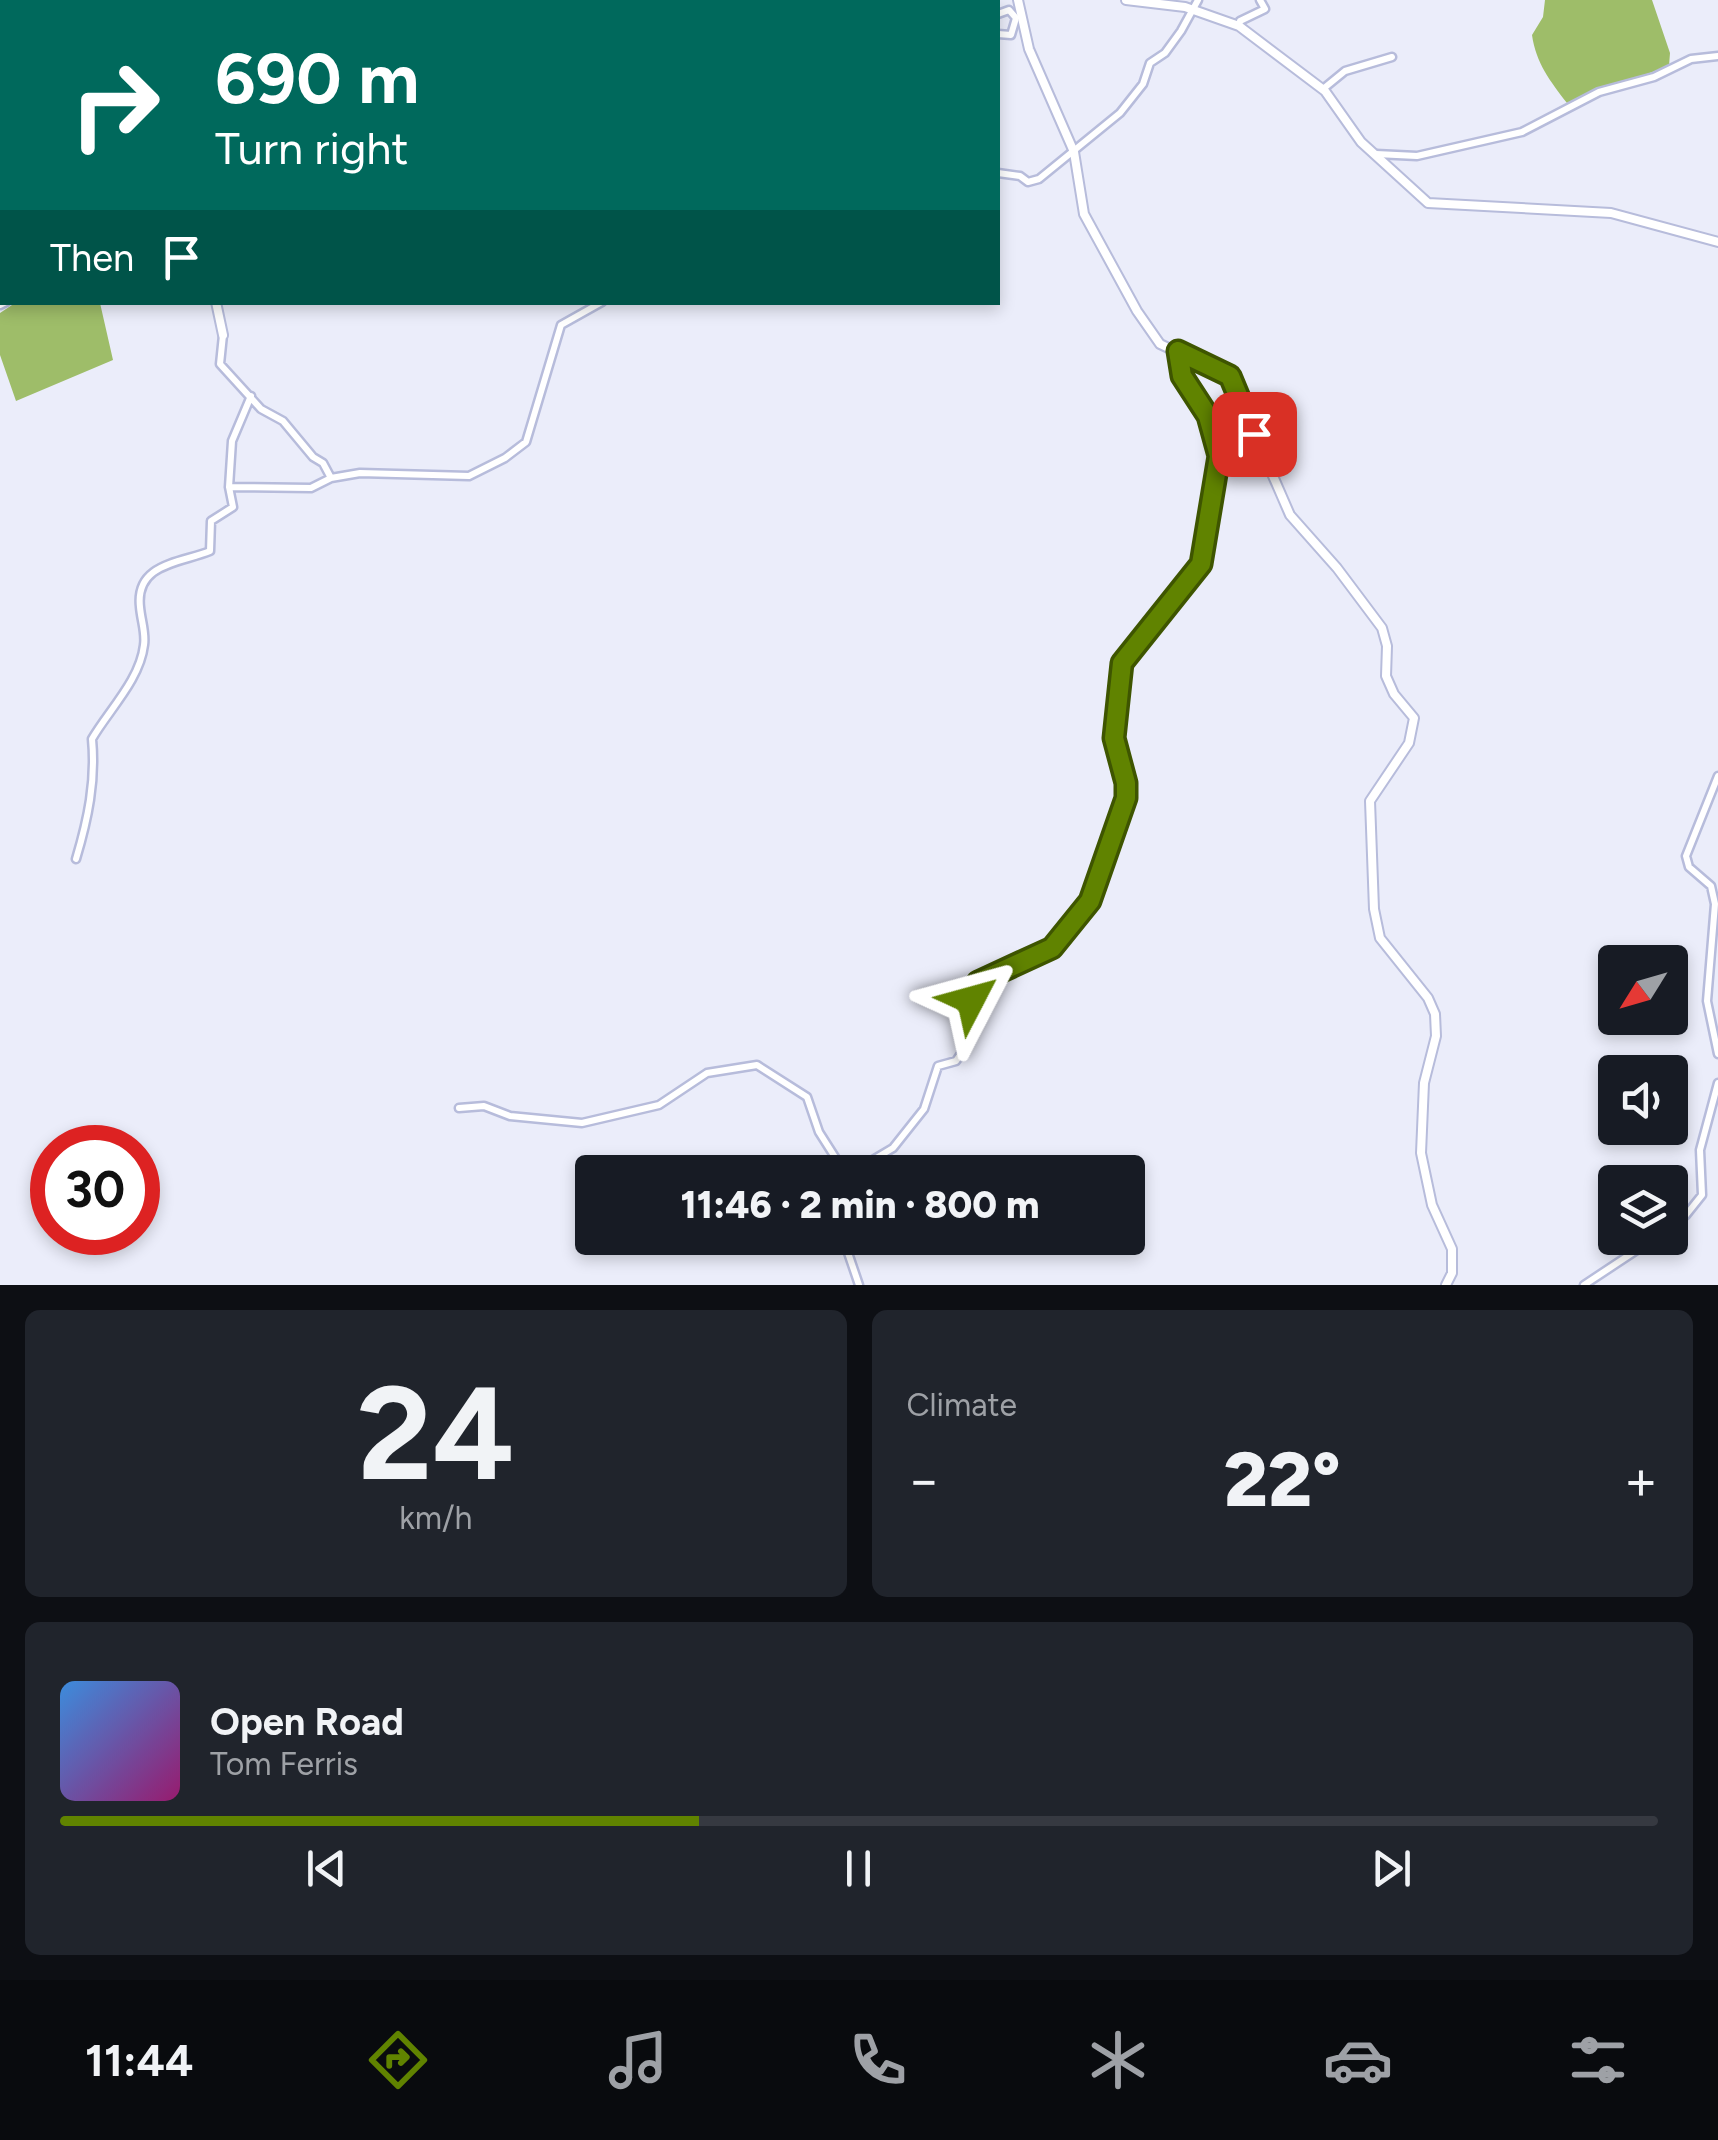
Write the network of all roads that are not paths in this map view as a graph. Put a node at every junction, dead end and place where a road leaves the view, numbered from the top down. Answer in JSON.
{"nodes":[{"id":1,"x":1018,"y":0,"type":"edge"},
{"id":2,"x":1126,"y":0,"type":"edge"},
{"id":3,"x":1198,"y":0,"type":"edge"},
{"id":4,"x":1263,"y":1,"type":"edge"},
{"id":5,"x":1191,"y":9,"type":"junction"},
{"id":6,"x":1000,"y":13,"type":"edge"},
{"id":7,"x":1019,"y":18,"type":"junction"},
{"id":8,"x":1240,"y":26,"type":"junction"},
{"id":9,"x":1000,"y":34,"type":"edge"},
{"id":10,"x":1718,"y":56,"type":"edge"},
{"id":11,"x":1392,"y":57,"type":"dead end"},
{"id":12,"x":1323,"y":89,"type":"junction"},
{"id":13,"x":1074,"y":152,"type":"junction"},
{"id":14,"x":1375,"y":154,"type":"junction"},
{"id":15,"x":1000,"y":173,"type":"edge"},
{"id":16,"x":1718,"y":242,"type":"edge"},
{"id":17,"x":217,"y":305,"type":"edge"},
{"id":18,"x":597,"y":305,"type":"edge"},
{"id":19,"x":224,"y":335,"type":"joint"},
{"id":20,"x":1178,"y":351,"type":"junction"},
{"id":21,"x":251,"y":396,"type":"junction"},
{"id":22,"x":331,"y":478,"type":"junction"},
{"id":23,"x":229,"y":487,"type":"junction"},
{"id":24,"x":1718,"y":776,"type":"edge"},
{"id":25,"x":76,"y":858,"type":"dead end"},
{"id":26,"x":1718,"y":1054,"type":"edge"},
{"id":27,"x":1718,"y":1083,"type":"edge"},
{"id":28,"x":459,"y":1108,"type":"dead end"},
{"id":29,"x":834,"y":1155,"type":"edge"},
{"id":30,"x":882,"y":1155,"type":"edge"},
{"id":31,"x":1688,"y":1212,"type":"edge"},
{"id":32,"x":849,"y":1255,"type":"edge"},
{"id":33,"x":1629,"y":1255,"type":"edge"},
{"id":34,"x":859,"y":1285,"type":"edge"},
{"id":35,"x":1446,"y":1285,"type":"edge"},
{"id":36,"x":1584,"y":1285,"type":"edge"}],
"edges":[{"from":1,"to":7,"type":"street"},
{"from":2,"to":5,"type":"street"},
{"from":3,"to":5,"type":"street"},
{"from":4,"to":8,"type":"street"},
{"from":5,"to":8,"type":"street"},
{"from":5,"to":13,"type":"street"},
{"from":6,"to":7,"type":"street"},
{"from":7,"to":9,"type":"street"},
{"from":7,"to":13,"type":"street"},
{"from":8,"to":12,"type":"street"},
{"from":10,"to":14,"type":"street"},
{"from":11,"to":12,"type":"street"},
{"from":12,"to":14,"type":"street"},
{"from":13,"to":15,"type":"street"},
{"from":13,"to":20,"type":"street"},
{"from":14,"to":16,"type":"street"},
{"from":17,"to":19,"type":"street"},
{"from":18,"to":22,"type":"street"},
{"from":19,"to":21,"type":"street"},
{"from":20,"to":30,"type":"street"},
{"from":20,"to":35,"type":"street"},
{"from":21,"to":22,"type":"street"},
{"from":21,"to":23,"type":"street"},
{"from":22,"to":23,"type":"street"},
{"from":23,"to":25,"type":"street"},
{"from":24,"to":26,"type":"street"},
{"from":27,"to":31,"type":"street"},
{"from":28,"to":29,"type":"street"},
{"from":32,"to":34,"type":"street"},
{"from":33,"to":36,"type":"street"}]}
